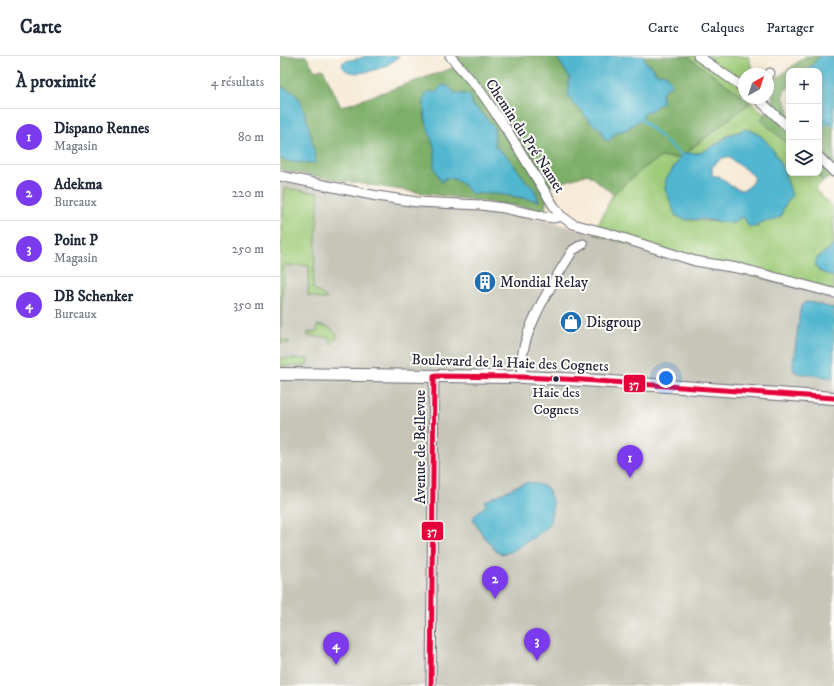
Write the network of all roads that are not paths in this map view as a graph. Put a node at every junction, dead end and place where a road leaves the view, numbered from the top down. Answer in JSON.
{"nodes":[{"id":1,"x":450,"y":56,"type":"edge"},
{"id":2,"x":698,"y":56,"type":"edge"},
{"id":3,"x":738,"y":84,"type":"edge"},
{"id":4,"x":763,"y":104,"type":"edge"},
{"id":5,"x":786,"y":125,"type":"edge"},
{"id":6,"x":822,"y":160,"type":"edge"},
{"id":7,"x":834,"y":172,"type":"edge"},
{"id":8,"x":280,"y":176,"type":"edge"},
{"id":9,"x":561,"y":216,"type":"junction"},
{"id":10,"x":583,"y":244,"type":"dead end"},
{"id":11,"x":834,"y":293,"type":"edge"},
{"id":12,"x":280,"y":374,"type":"edge"},
{"id":13,"x":434,"y":376,"type":"junction"},
{"id":14,"x":523,"y":377,"type":"junction"},
{"id":15,"x":834,"y":398,"type":"edge"},
{"id":16,"x":431,"y":686,"type":"edge"}],
"edges":[{"from":1,"to":9,"type":"street","name":"Chemin du Pré Namet"},
{"from":2,"to":3,"type":"street"},
{"from":4,"to":5,"type":"street"},
{"from":6,"to":7,"type":"street"},
{"from":8,"to":9,"type":"street"},
{"from":9,"to":11,"type":"street","name":"Chemin du Pré Namet"},
{"from":10,"to":14,"type":"street"},
{"from":12,"to":13,"type":"main road","name":"Boulevard de la Haie des Cognets"},
{"from":13,"to":14,"type":"main road","name":"Boulevard de la Haie des Cognets"},
{"from":13,"to":16,"type":"street","name":"Avenue de Bellevue"},
{"from":14,"to":15,"type":"main road","name":"Boulevard de la Haie des Cognets"}]}
